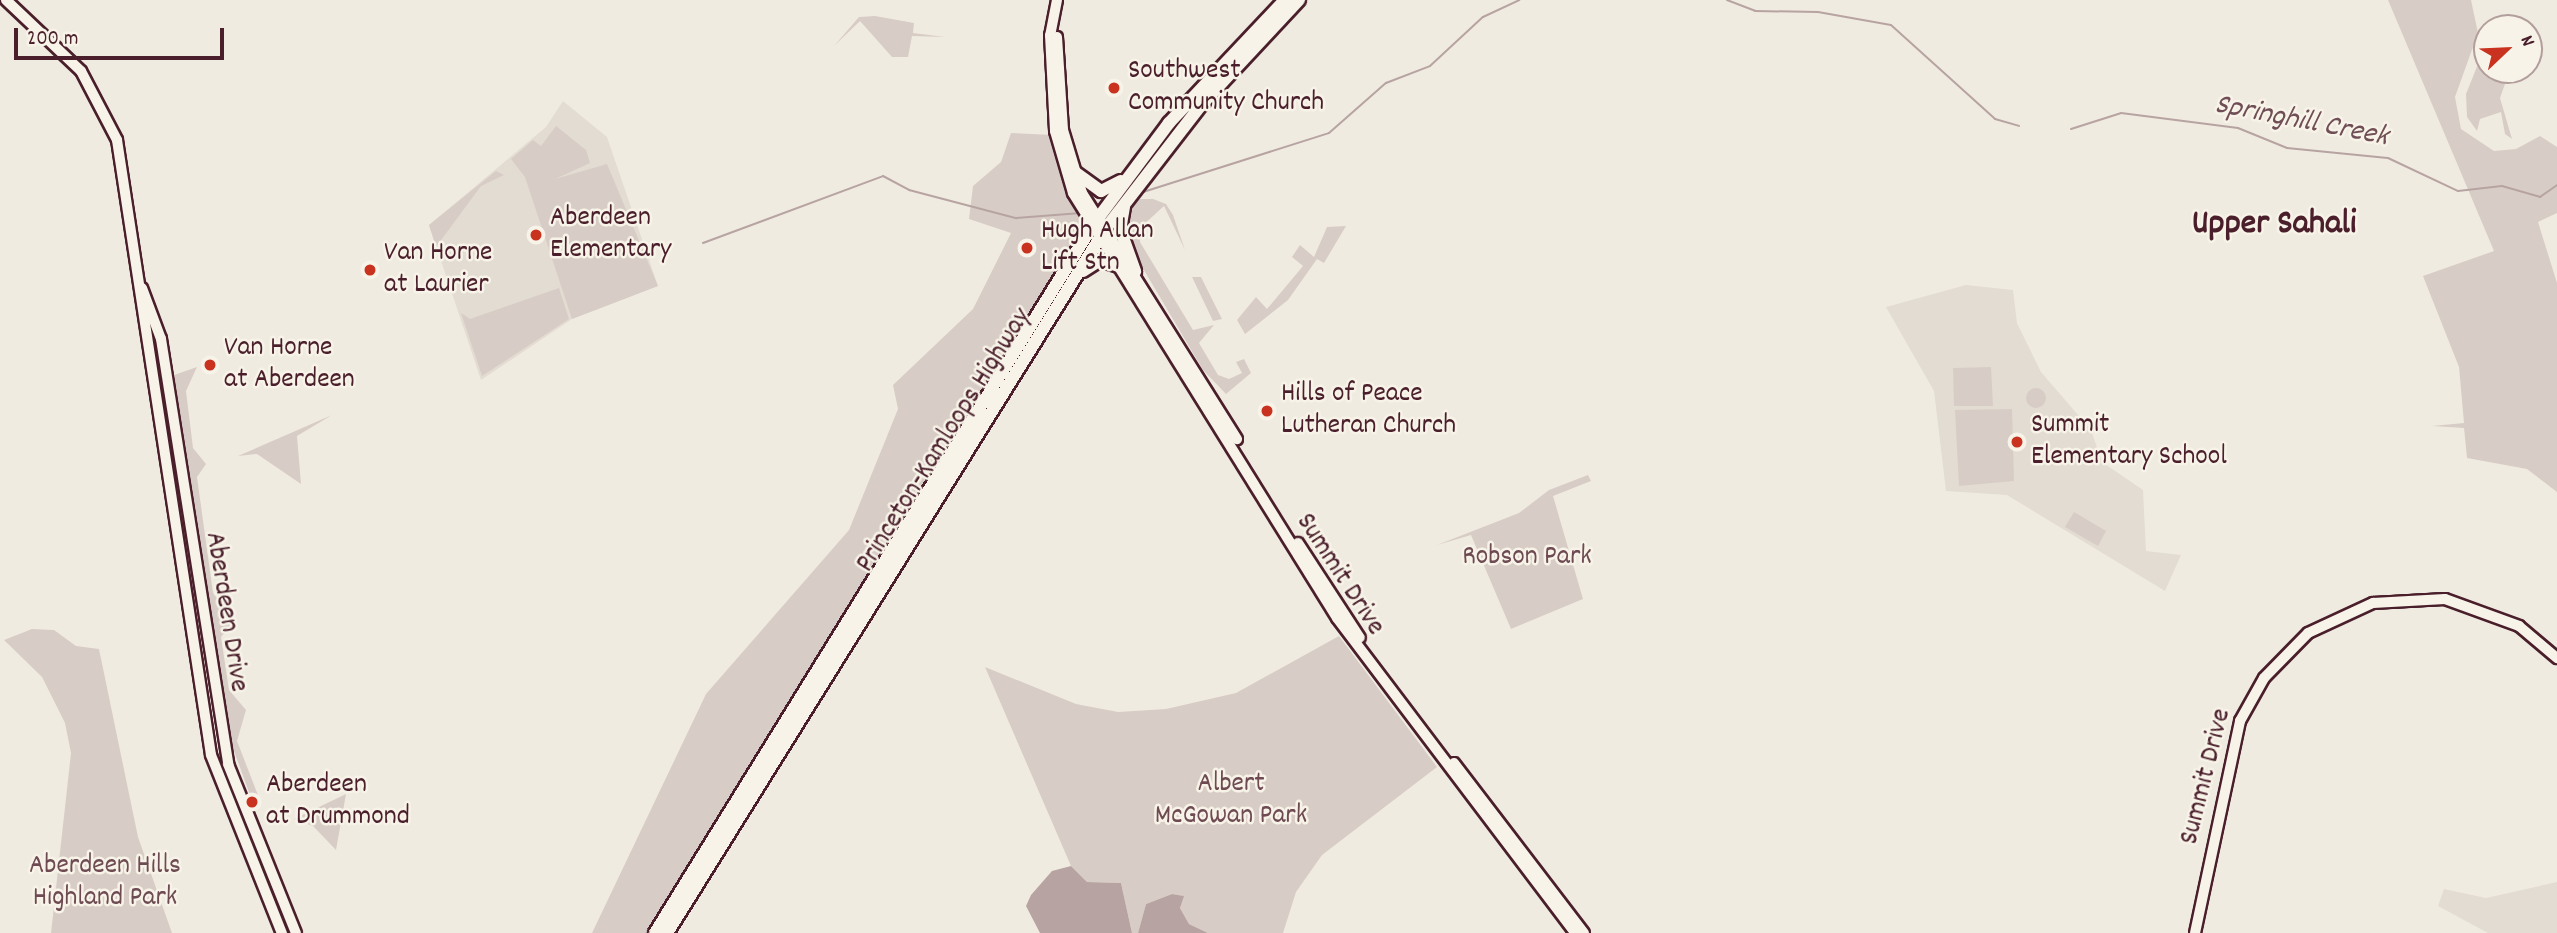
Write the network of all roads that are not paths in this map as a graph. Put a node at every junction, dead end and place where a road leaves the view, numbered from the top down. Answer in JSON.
{"nodes":[{"id":1,"x":6,"y":0,"type":"edge"},
{"id":2,"x":1057,"y":0,"type":"edge"},
{"id":3,"x":1285,"y":0,"type":"edge"},
{"id":4,"x":1299,"y":0,"type":"edge"},
{"id":5,"x":1054,"y":18,"type":"junction"},
{"id":6,"x":1072,"y":170,"type":"junction"},
{"id":7,"x":1127,"y":177,"type":"junction"},
{"id":8,"x":1128,"y":197,"type":"junction"},
{"id":9,"x":1099,"y":226,"type":"junction"},
{"id":10,"x":1121,"y":267,"type":"junction"},
{"id":11,"x":1135,"y":271,"type":"junction"},
{"id":12,"x":1070,"y":283,"type":"junction"},
{"id":13,"x":142,"y":288,"type":"junction"},
{"id":14,"x":2557,"y":658,"type":"edge"},
{"id":15,"x":282,"y":933,"type":"edge"},
{"id":16,"x":296,"y":933,"type":"edge"},
{"id":17,"x":655,"y":933,"type":"edge"},
{"id":18,"x":667,"y":933,"type":"edge"},
{"id":19,"x":1575,"y":933,"type":"edge"},
{"id":20,"x":1584,"y":933,"type":"edge"},
{"id":21,"x":2195,"y":933,"type":"edge"}],
"edges":[{"from":1,"to":13,"type":"main road","name":"Aberdeen Drive"},
{"from":2,"to":5,"type":"main road"},
{"from":3,"to":7,"type":"main road","name":"Princeton-Kamloops Highway"},
{"from":4,"to":8,"type":"main road","name":"Princeton-Kamloops Highway"},
{"from":5,"to":6,"type":"main road"},
{"from":5,"to":9,"type":"main road"},
{"from":6,"to":7,"type":"main road"},
{"from":6,"to":9,"type":"main road"},
{"from":7,"to":9,"type":"main road","name":"Princeton-Kamloops Highway"},
{"from":8,"to":9,"type":"main road","name":"Princeton-Kamloops Highway"},
{"from":8,"to":11,"type":"main road"},
{"from":9,"to":10,"type":"main road","name":"Summit Drive"},
{"from":9,"to":11,"type":"main road","name":"Summit Drive"},
{"from":9,"to":12,"type":"main road","name":"Princeton-Kamloops Highway"},
{"from":9,"to":17,"type":"main road","name":"Princeton-Kamloops Highway"},
{"from":10,"to":12,"type":"main road"},
{"from":10,"to":19,"type":"main road","name":"Summit Drive"},
{"from":11,"to":20,"type":"main road","name":"Summit Drive"},
{"from":12,"to":18,"type":"main road","name":"Princeton-Kamloops Highway"},
{"from":13,"to":15,"type":"main road","name":"Aberdeen Drive"},
{"from":13,"to":16,"type":"main road","name":"Aberdeen Drive"},
{"from":14,"to":21,"type":"main road","name":"Summit Drive"}]}
